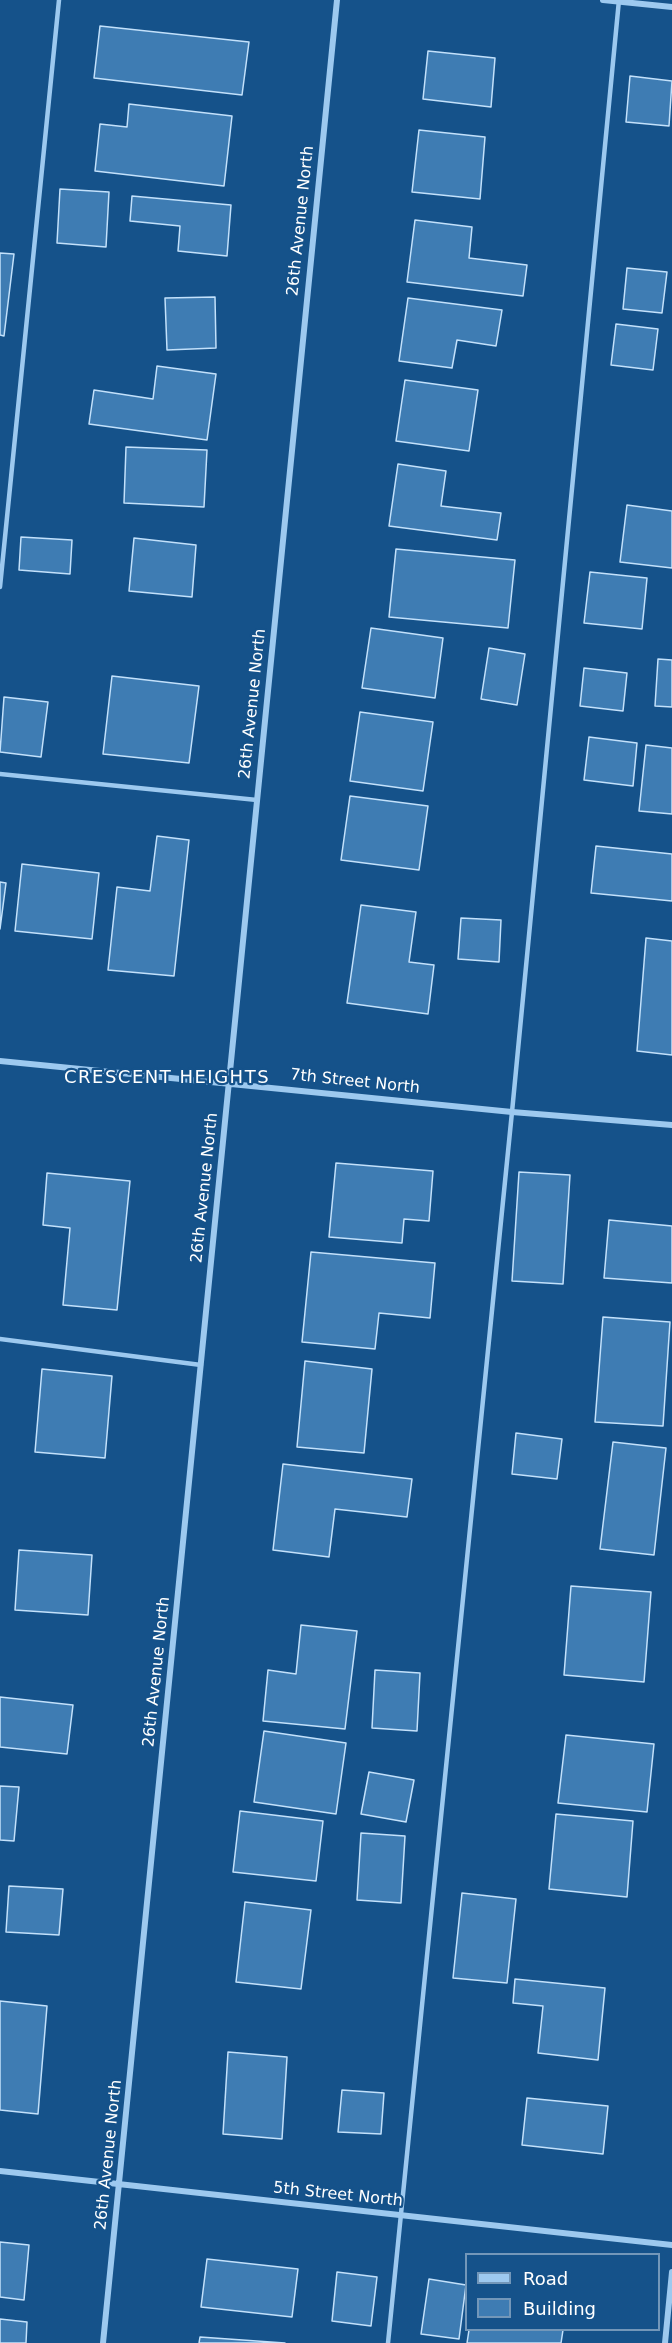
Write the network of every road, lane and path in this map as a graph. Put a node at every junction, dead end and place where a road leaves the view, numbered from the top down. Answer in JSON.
{"nodes":[{"id":1,"x":59,"y":0,"type":"edge"},
{"id":2,"x":337,"y":0,"type":"edge"},
{"id":3,"x":603,"y":0,"type":"edge"},
{"id":4,"x":619,"y":1,"type":"edge"},
{"id":5,"x":672,"y":7,"type":"edge"},
{"id":6,"x":0,"y":587,"type":"edge"},
{"id":7,"x":0,"y":774,"type":"edge"},
{"id":8,"x":257,"y":800,"type":"junction"},
{"id":9,"x":0,"y":1061,"type":"edge"},
{"id":10,"x":229,"y":1083,"type":"junction"},
{"id":11,"x":512,"y":1112,"type":"junction"},
{"id":12,"x":672,"y":1125,"type":"edge"},
{"id":13,"x":0,"y":1339,"type":"edge"},
{"id":14,"x":201,"y":1365,"type":"junction"},
{"id":15,"x":0,"y":2172,"type":"edge"},
{"id":16,"x":119,"y":2184,"type":"junction"},
{"id":17,"x":400,"y":2215,"type":"junction"},
{"id":18,"x":672,"y":2245,"type":"edge"},
{"id":19,"x":672,"y":2272,"type":"edge"},
{"id":20,"x":104,"y":2343,"type":"edge"},
{"id":21,"x":388,"y":2343,"type":"edge"},
{"id":22,"x":665,"y":2343,"type":"edge"}],
"edges":[{"from":1,"to":6,"type":"lane"},
{"from":2,"to":8,"type":"street","name":"26th Avenue North"},
{"from":3,"to":4,"type":"street"},
{"from":4,"to":5,"type":"street"},
{"from":4,"to":11,"type":"lane"},
{"from":7,"to":8,"type":"lane"},
{"from":8,"to":10,"type":"street","name":"26th Avenue North"},
{"from":9,"to":10,"type":"street","name":"7th Street North"},
{"from":10,"to":11,"type":"street","name":"7th Street North"},
{"from":10,"to":14,"type":"street","name":"26th Avenue North"},
{"from":11,"to":12,"type":"street","name":"7th Street North"},
{"from":11,"to":17,"type":"lane"},
{"from":13,"to":14,"type":"lane"},
{"from":14,"to":16,"type":"street","name":"26th Avenue North"},
{"from":15,"to":16,"type":"street","name":"5th Street North"},
{"from":16,"to":17,"type":"street","name":"5th Street North"},
{"from":16,"to":20,"type":"street","name":"26th Avenue North"},
{"from":17,"to":18,"type":"street","name":"5th Street North"},
{"from":17,"to":21,"type":"lane"},
{"from":19,"to":22,"type":"street"}]}
